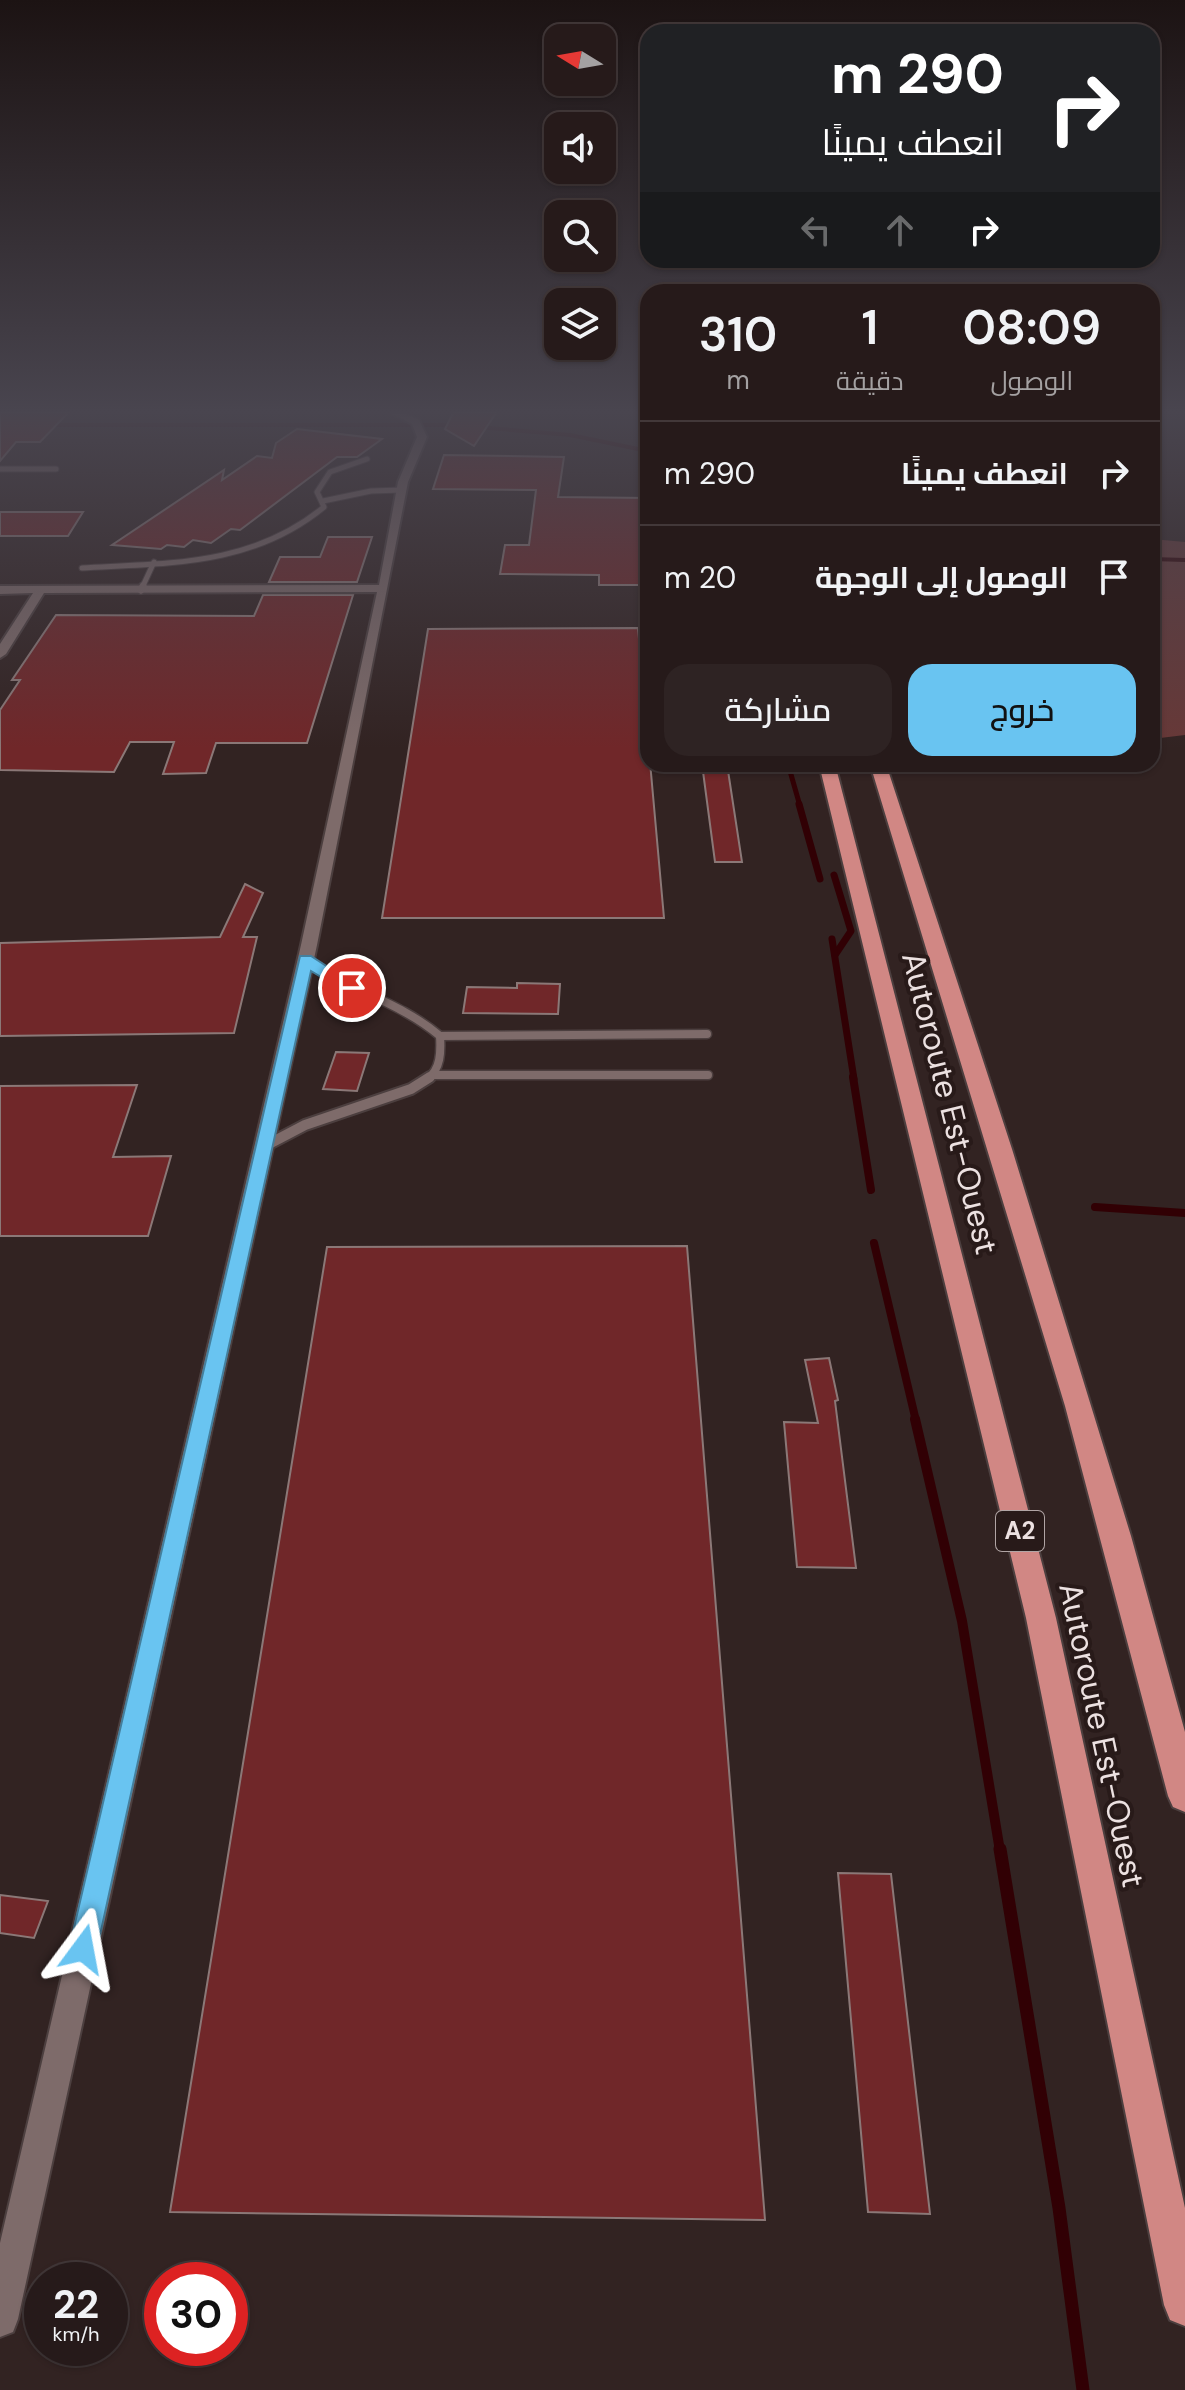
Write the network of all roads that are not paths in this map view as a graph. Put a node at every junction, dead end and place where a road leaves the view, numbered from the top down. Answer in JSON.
{"nodes":[{"id":1,"x":300,"y":525,"type":"edge"},
{"id":2,"x":395,"y":525,"type":"edge"},
{"id":3,"x":154,"y":562,"type":"junction"},
{"id":4,"x":82,"y":568,"type":"dead end"},
{"id":5,"x":384,"y":588,"type":"junction"},
{"id":6,"x":0,"y":590,"type":"edge"},
{"id":7,"x":141,"y":590,"type":"junction"},
{"id":8,"x":40,"y":591,"type":"junction"},
{"id":9,"x":0,"y":654,"type":"edge"},
{"id":10,"x":829,"y":772,"type":"edge"},
{"id":11,"x":881,"y":772,"type":"edge"},
{"id":12,"x":306,"y":960,"type":"junction"},
{"id":13,"x":707,"y":1034,"type":"dead end"},
{"id":14,"x":440,"y":1036,"type":"junction"},
{"id":15,"x":433,"y":1075,"type":"junction"},
{"id":16,"x":708,"y":1075,"type":"dead end"},
{"id":17,"x":264,"y":1147,"type":"junction"},
{"id":18,"x":1185,"y":1796,"type":"edge"},
{"id":19,"x":1185,"y":2305,"type":"edge"},
{"id":20,"x":0,"y":2319,"type":"edge"}],
"edges":[{"from":1,"to":3,"type":"lane"},
{"from":2,"to":5,"type":"street"},
{"from":3,"to":4,"type":"lane"},
{"from":3,"to":7,"type":"lane"},
{"from":5,"to":7,"type":"street"},
{"from":5,"to":12,"type":"street"},
{"from":6,"to":8,"type":"street"},
{"from":7,"to":8,"type":"street"},
{"from":8,"to":9,"type":"street"},
{"from":10,"to":19,"type":"highway","name":"Autoroute Est-Ouest","number":"A2"},
{"from":11,"to":18,"type":"highway","name":"Autoroute Est-Ouest"},
{"from":12,"to":14,"type":"lane"},
{"from":12,"to":17,"type":"street"},
{"from":13,"to":14,"type":"lane"},
{"from":14,"to":15,"type":"lane"},
{"from":15,"to":16,"type":"lane"},
{"from":15,"to":17,"type":"lane"},
{"from":17,"to":20,"type":"street"}]}
